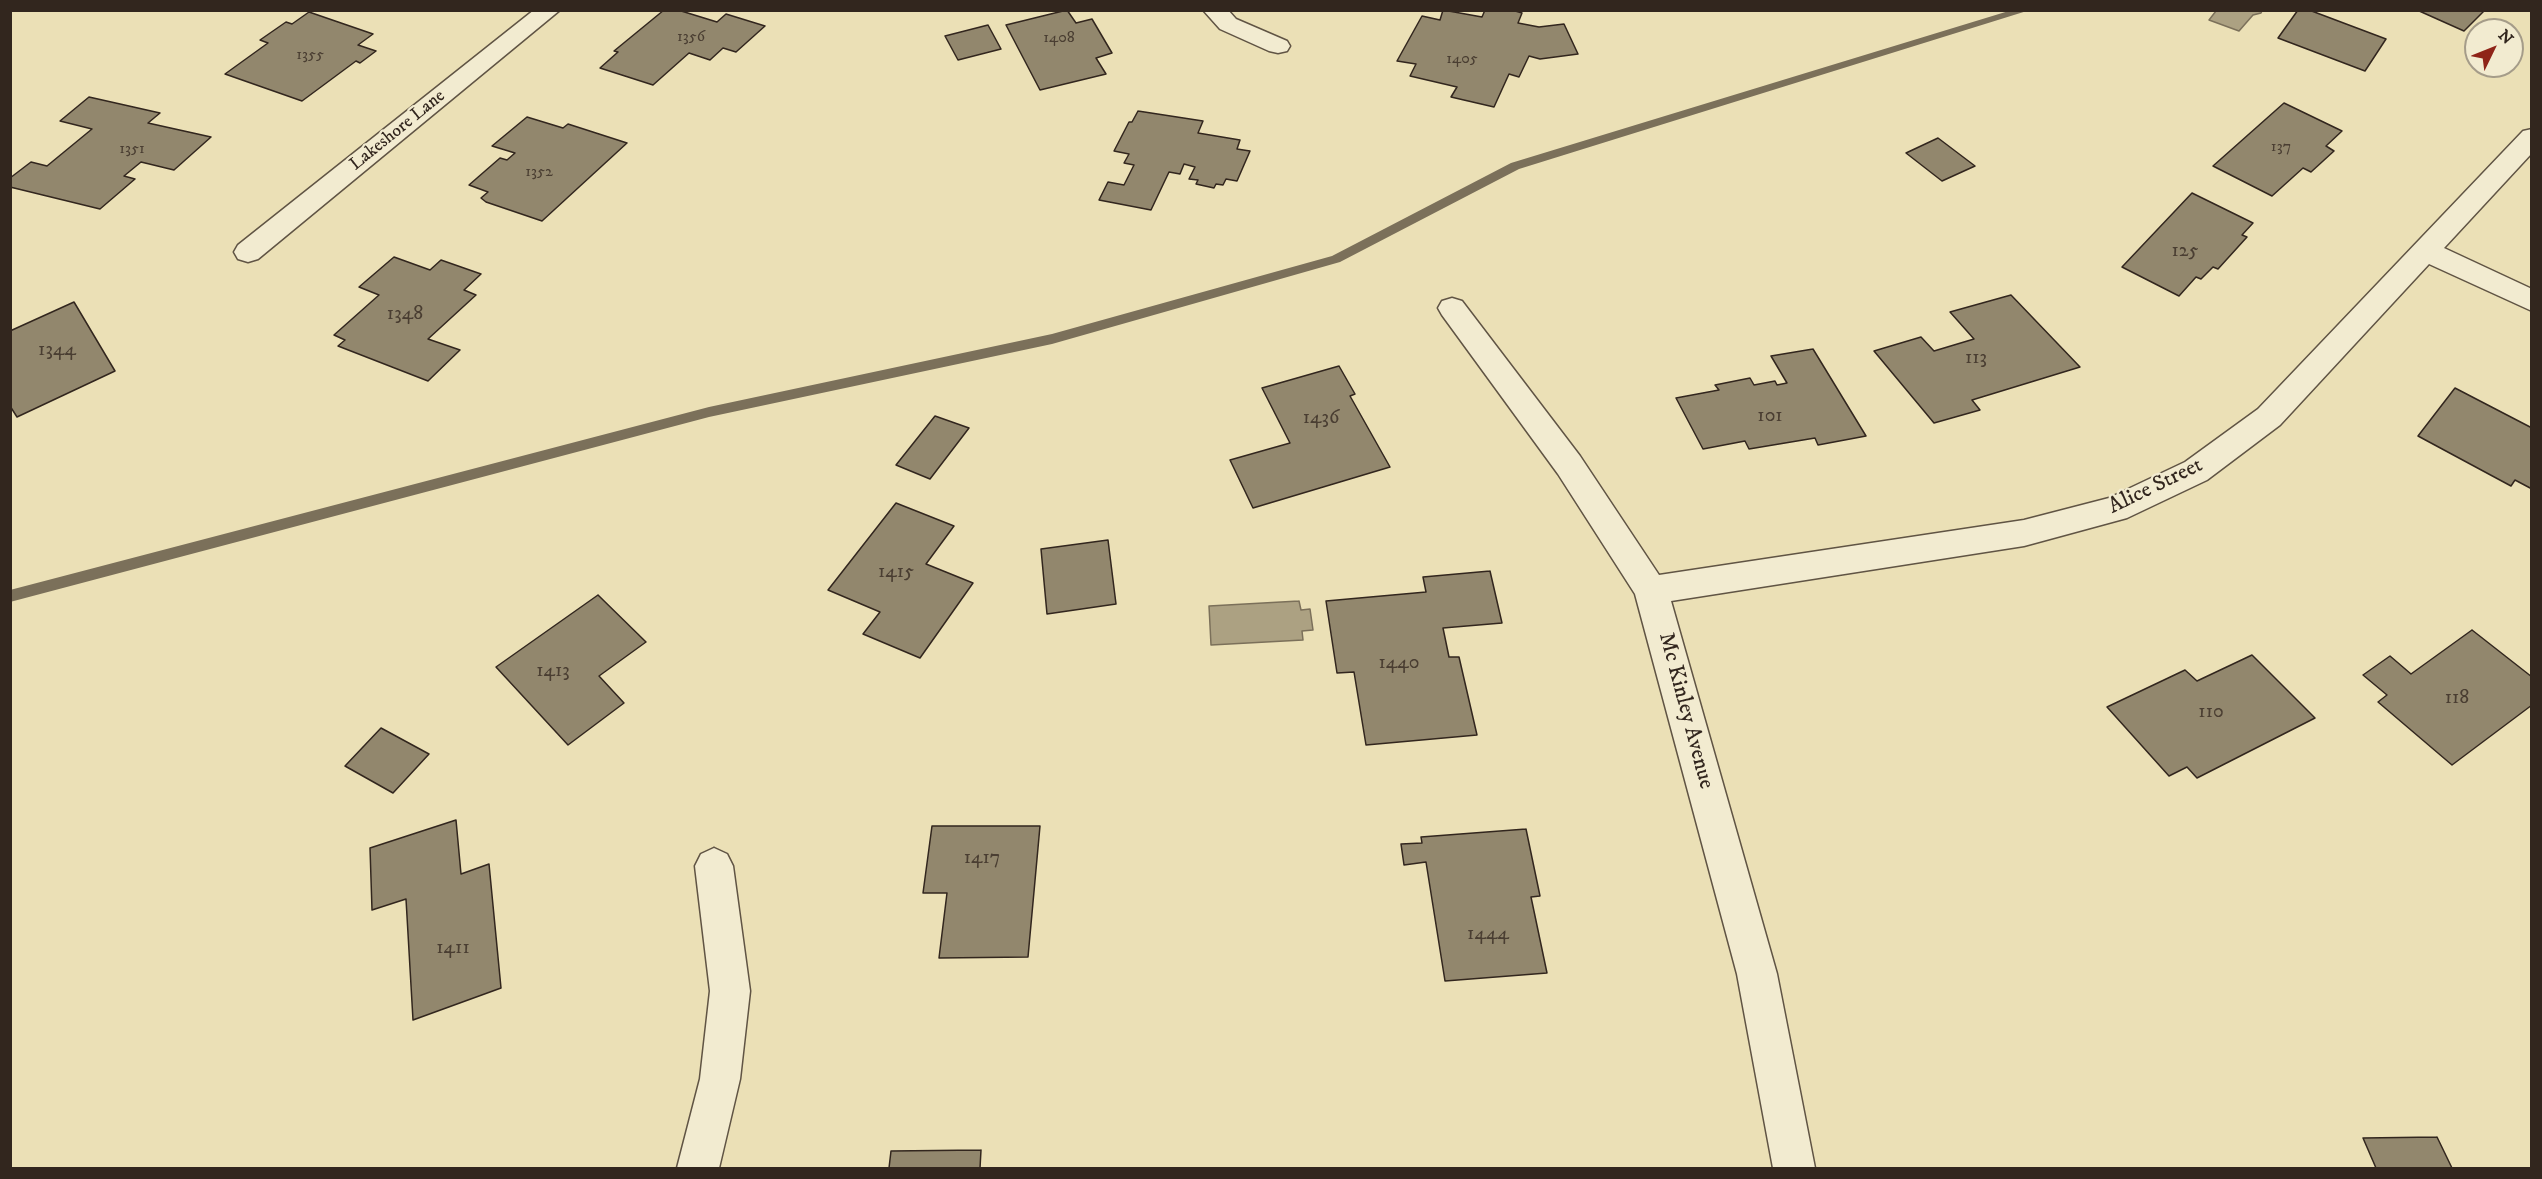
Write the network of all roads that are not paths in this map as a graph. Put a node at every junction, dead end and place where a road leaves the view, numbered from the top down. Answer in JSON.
{"nodes":[{"id":1,"x":549,"y":10,"type":"edge"},
{"id":2,"x":1214,"y":10,"type":"edge"},
{"id":3,"x":1278,"y":46,"type":"dead end"},
{"id":4,"x":2532,"y":137,"type":"edge"},
{"id":5,"x":2425,"y":250,"type":"junction"},
{"id":6,"x":248,"y":252,"type":"dead end"},
{"id":7,"x":2532,"y":301,"type":"edge"},
{"id":8,"x":1452,"y":308,"type":"dead end"},
{"id":9,"x":1651,"y":590,"type":"junction"},
{"id":10,"x":714,"y":866,"type":"dead end"},
{"id":11,"x":698,"y":1168,"type":"edge"},
{"id":12,"x":1794,"y":1168,"type":"edge"}],
"edges":[{"from":1,"to":6,"type":"street","name":"Lakeshore Lane"},
{"from":2,"to":3,"type":"street"},
{"from":4,"to":5,"type":"street","name":"Alice Street"},
{"from":5,"to":7,"type":"street"},
{"from":5,"to":9,"type":"street","name":"Alice Street"},
{"from":8,"to":9,"type":"street","name":"Mc Kinley Avenue"},
{"from":9,"to":12,"type":"street","name":"Mc Kinley Avenue"},
{"from":10,"to":11,"type":"street"}]}
